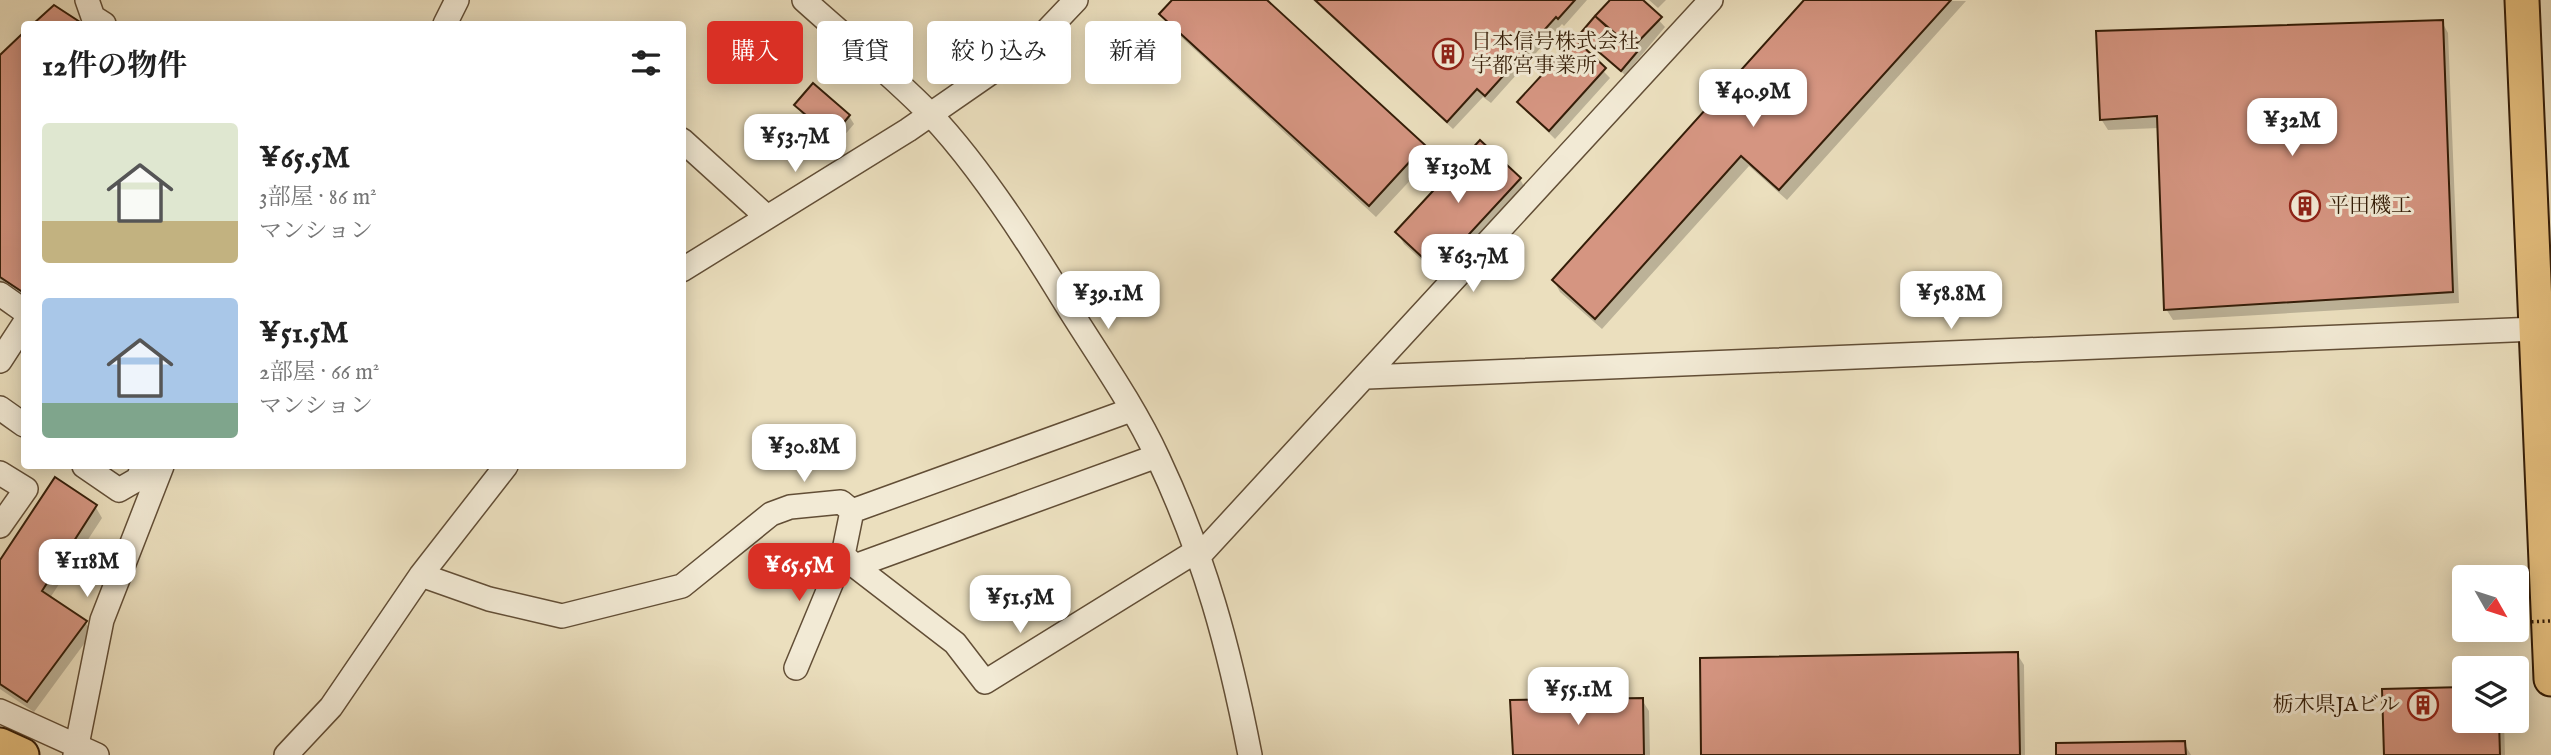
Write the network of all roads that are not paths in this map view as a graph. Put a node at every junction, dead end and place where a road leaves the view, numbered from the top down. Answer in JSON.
{"nodes":[{"id":1,"x":87,"y":0,"type":"edge"},
{"id":2,"x":457,"y":0,"type":"edge"},
{"id":3,"x":804,"y":0,"type":"edge"},
{"id":4,"x":1076,"y":0,"type":"edge"},
{"id":5,"x":1711,"y":0,"type":"edge"},
{"id":6,"x":2522,"y":0,"type":"edge"},
{"id":7,"x":99,"y":21,"type":"edge"},
{"id":8,"x":446,"y":21,"type":"edge"},
{"id":9,"x":930,"y":115,"type":"junction"},
{"id":10,"x":686,"y":144,"type":"edge"},
{"id":11,"x":767,"y":217,"type":"junction"},
{"id":12,"x":686,"y":268,"type":"edge"},
{"id":13,"x":0,"y":294,"type":"edge"},
{"id":14,"x":21,"y":309,"type":"edge"},
{"id":15,"x":21,"y":329,"type":"edge"},
{"id":16,"x":2536,"y":329,"type":"junction"},
{"id":17,"x":0,"y":361,"type":"edge"},
{"id":18,"x":1367,"y":377,"type":"junction"},
{"id":19,"x":0,"y":408,"type":"edge"},
{"id":20,"x":1131,"y":410,"type":"junction"},
{"id":21,"x":21,"y":423,"type":"edge"},
{"id":22,"x":1157,"y":456,"type":"junction"},
{"id":23,"x":88,"y":469,"type":"edge"},
{"id":24,"x":142,"y":469,"type":"edge"},
{"id":25,"x":161,"y":469,"type":"edge"},
{"id":26,"x":504,"y":469,"type":"edge"},
{"id":27,"x":0,"y":473,"type":"edge"},
{"id":28,"x":852,"y":511,"type":"junction"},
{"id":29,"x":0,"y":526,"type":"edge"},
{"id":30,"x":1199,"y":553,"type":"junction"},
{"id":31,"x":849,"y":561,"type":"junction"},
{"id":32,"x":421,"y":575,"type":"junction"},
{"id":33,"x":796,"y":668,"type":"dead end"},
{"id":34,"x":2551,"y":679,"type":"edge"},
{"id":35,"x":0,"y":712,"type":"edge"},
{"id":36,"x":0,"y":745,"type":"edge"},
{"id":37,"x":83,"y":752,"type":"edge"},
{"id":38,"x":22,"y":755,"type":"edge"},
{"id":39,"x":286,"y":755,"type":"edge"},
{"id":40,"x":1250,"y":755,"type":"edge"}],
"edges":[{"from":1,"to":7,"type":"street"},
{"from":2,"to":8,"type":"street"},
{"from":3,"to":9,"type":"street"},
{"from":4,"to":9,"type":"street"},
{"from":5,"to":18,"type":"street"},
{"from":6,"to":16,"type":"highway"},
{"from":9,"to":11,"type":"street"},
{"from":9,"to":20,"type":"street"},
{"from":10,"to":11,"type":"street"},
{"from":11,"to":12,"type":"street"},
{"from":13,"to":14,"type":"street"},
{"from":15,"to":17,"type":"street"},
{"from":16,"to":18,"type":"street"},
{"from":16,"to":34,"type":"highway"},
{"from":18,"to":30,"type":"street"},
{"from":19,"to":21,"type":"street"},
{"from":20,"to":22,"type":"street"},
{"from":20,"to":28,"type":"street"},
{"from":22,"to":30,"type":"street"},
{"from":22,"to":31,"type":"street"},
{"from":23,"to":24,"type":"street"},
{"from":25,"to":37,"type":"street"},
{"from":26,"to":32,"type":"street"},
{"from":27,"to":29,"type":"street"},
{"from":28,"to":31,"type":"street"},
{"from":28,"to":32,"type":"street"},
{"from":30,"to":31,"type":"street"},
{"from":30,"to":40,"type":"street"},
{"from":31,"to":33,"type":"street"},
{"from":32,"to":39,"type":"street"},
{"from":35,"to":37,"type":"street"},
{"from":36,"to":38,"type":"highway"}]}
